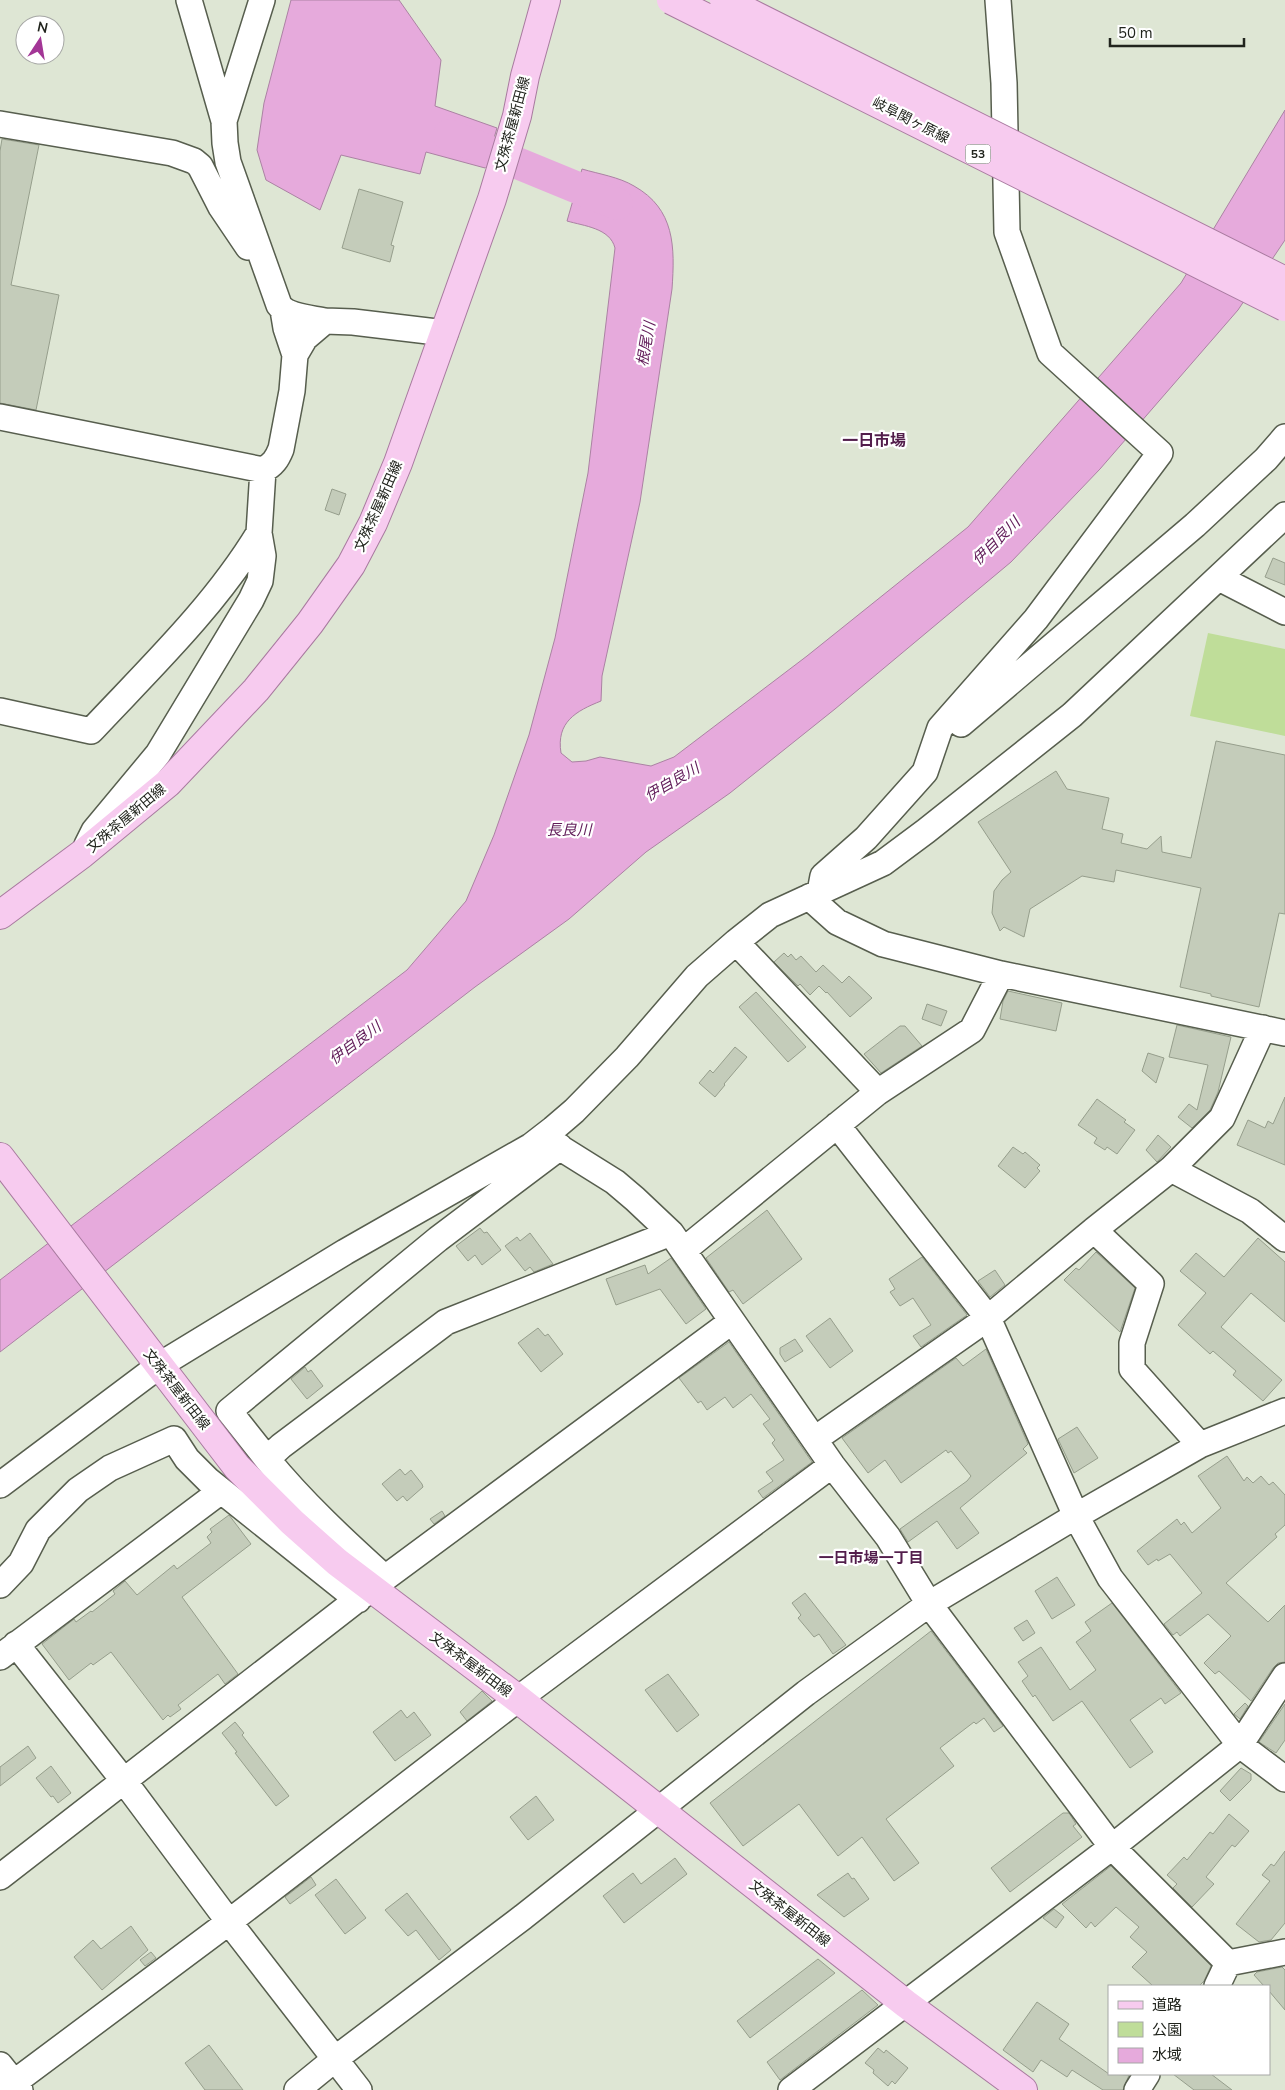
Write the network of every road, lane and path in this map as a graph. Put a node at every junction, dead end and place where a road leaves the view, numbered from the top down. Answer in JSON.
{"nodes":[{"id":1,"x":189,"y":0,"type":"edge"},
{"id":2,"x":262,"y":0,"type":"edge"},
{"id":3,"x":546,"y":0,"type":"edge"},
{"id":4,"x":670,"y":0,"type":"edge"},
{"id":5,"x":724,"y":0,"type":"edge"},
{"id":6,"x":998,"y":0,"type":"edge"},
{"id":7,"x":224,"y":121,"type":"junction"},
{"id":8,"x":0,"y":124,"type":"edge"},
{"id":9,"x":1285,"y":281,"type":"edge"},
{"id":10,"x":272,"y":285,"type":"junction"},
{"id":11,"x":1285,"y":307,"type":"edge"},
{"id":12,"x":283,"y":310,"type":"junction"},
{"id":13,"x":325,"y":320,"type":"junction"},
{"id":14,"x":445,"y":333,"type":"junction"},
{"id":15,"x":295,"y":355,"type":"junction"},
{"id":16,"x":0,"y":417,"type":"edge"},
{"id":17,"x":1285,"y":437,"type":"edge"},
{"id":18,"x":263,"y":470,"type":"junction"},
{"id":19,"x":1285,"y":515,"type":"edge"},
{"id":20,"x":259,"y":533,"type":"junction"},
{"id":21,"x":1219,"y":578,"type":"junction"},
{"id":22,"x":1285,"y":612,"type":"edge"},
{"id":23,"x":0,"y":711,"type":"edge"},
{"id":24,"x":934,"y":747,"type":"junction"},
{"id":25,"x":82,"y":854,"type":"junction"},
{"id":26,"x":814,"y":894,"type":"junction"},
{"id":27,"x":0,"y":915,"type":"edge"},
{"id":28,"x":736,"y":942,"type":"junction"},
{"id":29,"x":1001,"y":974,"type":"junction"},
{"id":30,"x":1274,"y":1031,"type":"edge"},
{"id":31,"x":878,"y":1092,"type":"junction"},
{"id":32,"x":837,"y":1125,"type":"junction"},
{"id":33,"x":551,"y":1142,"type":"junction"},
{"id":34,"x":0,"y":1157,"type":"edge"},
{"id":35,"x":1172,"y":1169,"type":"junction"},
{"id":36,"x":1094,"y":1230,"type":"junction"},
{"id":37,"x":1285,"y":1239,"type":"edge"},
{"id":38,"x":678,"y":1242,"type":"junction"},
{"id":39,"x":988,"y":1318,"type":"junction"},
{"id":40,"x":731,"y":1322,"type":"junction"},
{"id":41,"x":153,"y":1356,"type":"junction"},
{"id":42,"x":1285,"y":1411,"type":"edge"},
{"id":43,"x":815,"y":1439,"type":"junction"},
{"id":44,"x":1200,"y":1445,"type":"junction"},
{"id":45,"x":267,"y":1459,"type":"junction"},
{"id":46,"x":832,"y":1465,"type":"junction"},
{"id":47,"x":2,"y":1485,"type":"edge"},
{"id":48,"x":221,"y":1491,"type":"junction"},
{"id":49,"x":1076,"y":1516,"type":"junction"},
{"id":50,"x":0,"y":1585,"type":"edge"},
{"id":51,"x":371,"y":1589,"type":"junction"},
{"id":52,"x":929,"y":1604,"type":"junction"},
{"id":53,"x":8,"y":1651,"type":"edge"},
{"id":54,"x":1285,"y":1676,"type":"edge"},
{"id":55,"x":518,"y":1700,"type":"junction"},
{"id":56,"x":1240,"y":1744,"type":"junction"},
{"id":57,"x":1285,"y":1779,"type":"edge"},
{"id":58,"x":124,"y":1781,"type":"junction"},
{"id":59,"x":658,"y":1809,"type":"junction"},
{"id":60,"x":1112,"y":1847,"type":"junction"},
{"id":61,"x":0,"y":1877,"type":"edge"},
{"id":62,"x":228,"y":1922,"type":"junction"},
{"id":63,"x":1285,"y":1952,"type":"edge"},
{"id":64,"x":1228,"y":1963,"type":"junction"},
{"id":65,"x":1217,"y":1985,"type":"edge"},
{"id":66,"x":906,"y":2004,"type":"junction"},
{"id":67,"x":335,"y":2059,"type":"junction"},
{"id":68,"x":1147,"y":2075,"type":"edge"},
{"id":69,"x":10,"y":2082,"type":"edge"},
{"id":70,"x":297,"y":2090,"type":"edge"},
{"id":71,"x":359,"y":2090,"type":"edge"},
{"id":72,"x":791,"y":2090,"type":"edge"},
{"id":73,"x":1023,"y":2090,"type":"edge"},
{"id":74,"x":1137,"y":2090,"type":"edge"}],
"edges":[{"from":1,"to":7,"type":"street"},
{"from":2,"to":7,"type":"street"},
{"from":3,"to":14,"type":"main road","name":"文殊茶屋新田線"},
{"from":4,"to":11,"type":"main road","name":"岐阜関ヶ原線","number":"53","bridge":true},
{"from":5,"to":9,"type":"main road","name":"岐阜関ヶ原線","number":"53","bridge":true},
{"from":6,"to":24,"type":"street"},
{"from":7,"to":10,"type":"street"},
{"from":8,"to":10,"type":"street"},
{"from":10,"to":12,"type":"street"},
{"from":12,"to":13,"type":"street"},
{"from":12,"to":15,"type":"street"},
{"from":13,"to":14,"type":"street"},
{"from":13,"to":15,"type":"street"},
{"from":14,"to":25,"type":"main road","name":"文殊茶屋新田線"},
{"from":15,"to":18,"type":"street"},
{"from":16,"to":18,"type":"street"},
{"from":17,"to":24,"type":"street"},
{"from":18,"to":20,"type":"street"},
{"from":19,"to":21,"type":"street"},
{"from":20,"to":23,"type":"street"},
{"from":20,"to":25,"type":"street"},
{"from":21,"to":22,"type":"street"},
{"from":21,"to":26,"type":"street"},
{"from":24,"to":26,"type":"street"},
{"from":25,"to":27,"type":"main road","name":"文殊茶屋新田線"},
{"from":26,"to":28,"type":"street"},
{"from":26,"to":29,"type":"street"},
{"from":28,"to":31,"type":"street"},
{"from":28,"to":33,"type":"street"},
{"from":29,"to":30,"type":"street"},
{"from":29,"to":31,"type":"street"},
{"from":30,"to":35,"type":"street"},
{"from":31,"to":32,"type":"street"},
{"from":32,"to":38,"type":"street"},
{"from":32,"to":39,"type":"street"},
{"from":33,"to":38,"type":"street"},
{"from":33,"to":41,"type":"street"},
{"from":33,"to":45,"type":"street"},
{"from":34,"to":41,"type":"main road","name":"文殊茶屋新田線"},
{"from":35,"to":36,"type":"street"},
{"from":35,"to":37,"type":"street"},
{"from":36,"to":39,"type":"street"},
{"from":36,"to":44,"type":"street"},
{"from":38,"to":40,"type":"street"},
{"from":38,"to":45,"type":"street"},
{"from":39,"to":43,"type":"street"},
{"from":39,"to":49,"type":"street"},
{"from":40,"to":43,"type":"street"},
{"from":40,"to":51,"type":"street"},
{"from":41,"to":47,"type":"street"},
{"from":41,"to":51,"type":"main road","name":"文殊茶屋新田線"},
{"from":42,"to":44,"type":"street"},
{"from":43,"to":46,"type":"street"},
{"from":44,"to":49,"type":"street"},
{"from":45,"to":51,"type":"street"},
{"from":46,"to":52,"type":"street"},
{"from":46,"to":55,"type":"street"},
{"from":48,"to":50,"type":"street"},
{"from":48,"to":51,"type":"street"},
{"from":48,"to":53,"type":"street"},
{"from":49,"to":52,"type":"street"},
{"from":49,"to":56,"type":"street"},
{"from":51,"to":55,"type":"main road","name":"文殊茶屋新田線"},
{"from":51,"to":58,"type":"street"},
{"from":52,"to":59,"type":"street"},
{"from":52,"to":60,"type":"street"},
{"from":53,"to":58,"type":"street"},
{"from":54,"to":56,"type":"street"},
{"from":55,"to":59,"type":"main road","name":"文殊茶屋新田線"},
{"from":55,"to":62,"type":"street"},
{"from":56,"to":57,"type":"street"},
{"from":56,"to":60,"type":"street"},
{"from":58,"to":61,"type":"street"},
{"from":58,"to":62,"type":"street"},
{"from":59,"to":66,"type":"main road","name":"文殊茶屋新田線"},
{"from":59,"to":67,"type":"street"},
{"from":60,"to":64,"type":"street"},
{"from":60,"to":66,"type":"street"},
{"from":62,"to":67,"type":"street"},
{"from":62,"to":69,"type":"street"},
{"from":63,"to":64,"type":"street"},
{"from":64,"to":65,"type":"street"},
{"from":66,"to":72,"type":"street"},
{"from":66,"to":73,"type":"main road","name":"文殊茶屋新田線"},
{"from":67,"to":70,"type":"street"},
{"from":67,"to":71,"type":"street"},
{"from":68,"to":74,"type":"street"}]}
